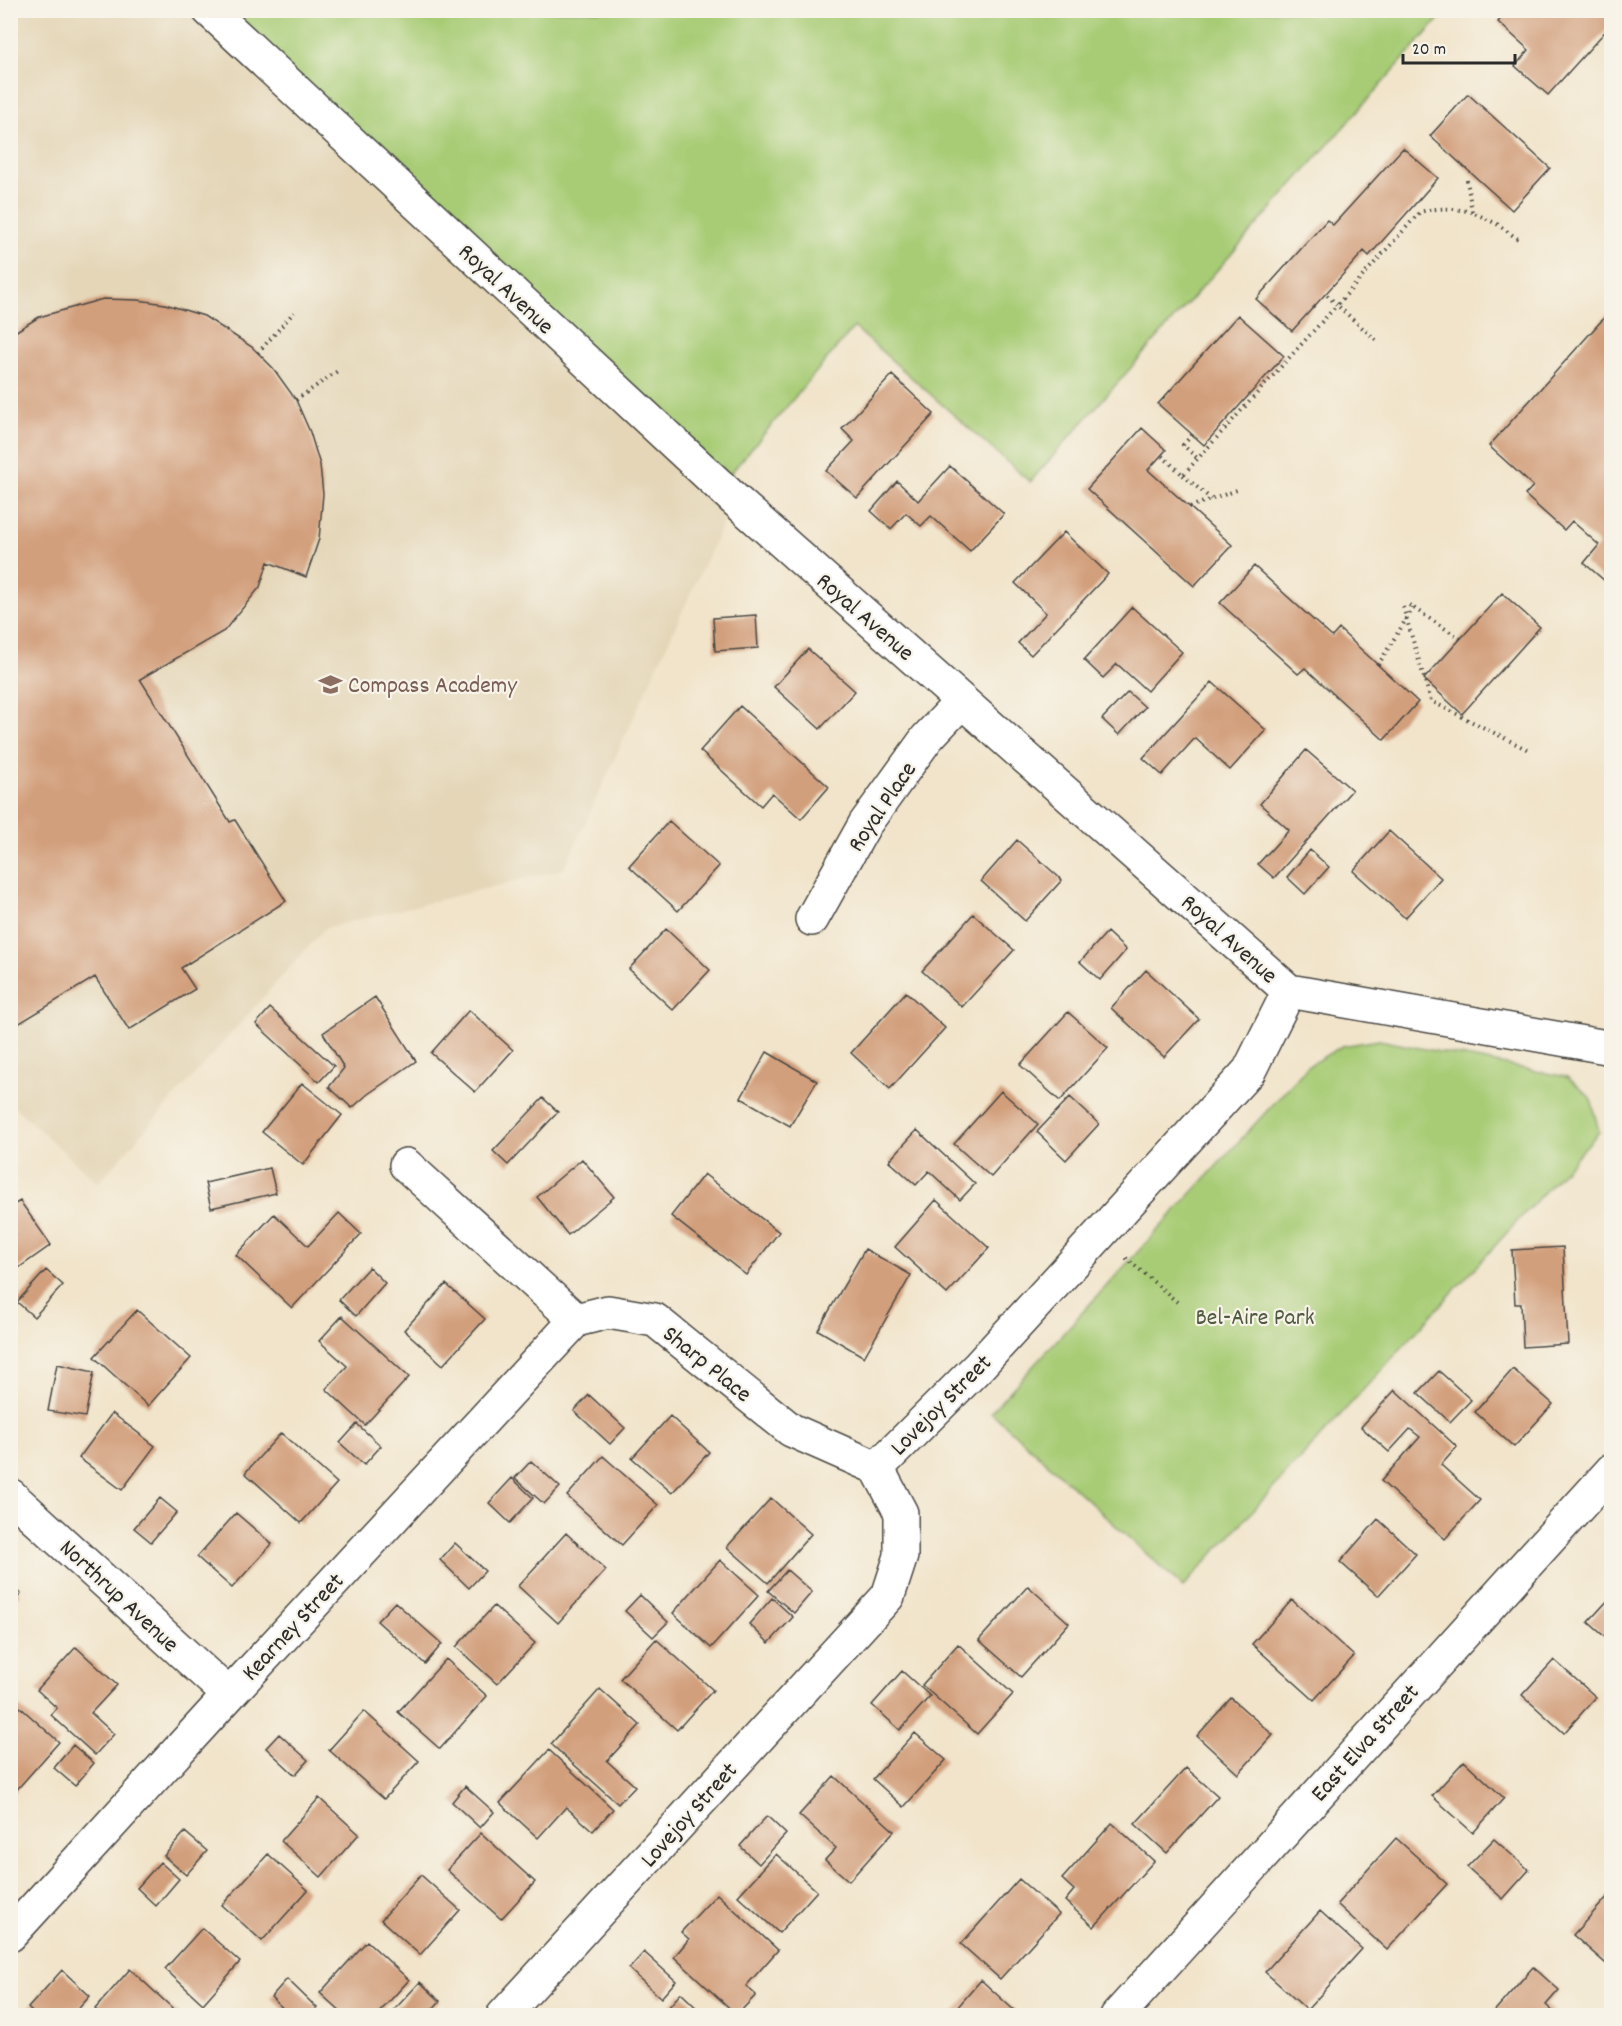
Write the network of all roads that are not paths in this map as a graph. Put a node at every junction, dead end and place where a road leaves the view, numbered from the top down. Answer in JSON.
{"nodes":[{"id":1,"x":209,"y":10,"type":"edge"},
{"id":2,"x":962,"y":701,"type":"junction"},
{"id":3,"x":812,"y":919,"type":"dead end"},
{"id":4,"x":1289,"y":991,"type":"junction"},
{"id":5,"x":1611,"y":1048,"type":"edge"},
{"id":6,"x":406,"y":1165,"type":"dead end"},
{"id":7,"x":576,"y":1320,"type":"junction"},
{"id":8,"x":877,"y":1468,"type":"junction"},
{"id":9,"x":1611,"y":1470,"type":"edge"},
{"id":10,"x":10,"y":1494,"type":"edge"},
{"id":11,"x":229,"y":1695,"type":"junction"},
{"id":12,"x":10,"y":1935,"type":"edge"},
{"id":13,"x":503,"y":2016,"type":"edge"},
{"id":14,"x":1117,"y":2016,"type":"edge"}],
"edges":[{"from":1,"to":2,"type":"street","name":"Royal Avenue"},
{"from":2,"to":3,"type":"street","name":"Royal Place"},
{"from":2,"to":4,"type":"street","name":"Royal Avenue"},
{"from":4,"to":5,"type":"street","name":"Royal Avenue"},
{"from":4,"to":8,"type":"street","name":"Lovejoy Street"},
{"from":6,"to":7,"type":"street"},
{"from":7,"to":8,"type":"street","name":"Sharp Place"},
{"from":7,"to":11,"type":"street","name":"Kearney Street"},
{"from":8,"to":13,"type":"street","name":"Lovejoy Street"},
{"from":9,"to":14,"type":"street","name":"East Elva Street"},
{"from":10,"to":11,"type":"street","name":"Northrup Avenue"},
{"from":11,"to":12,"type":"street","name":"Kearney Street"}]}
